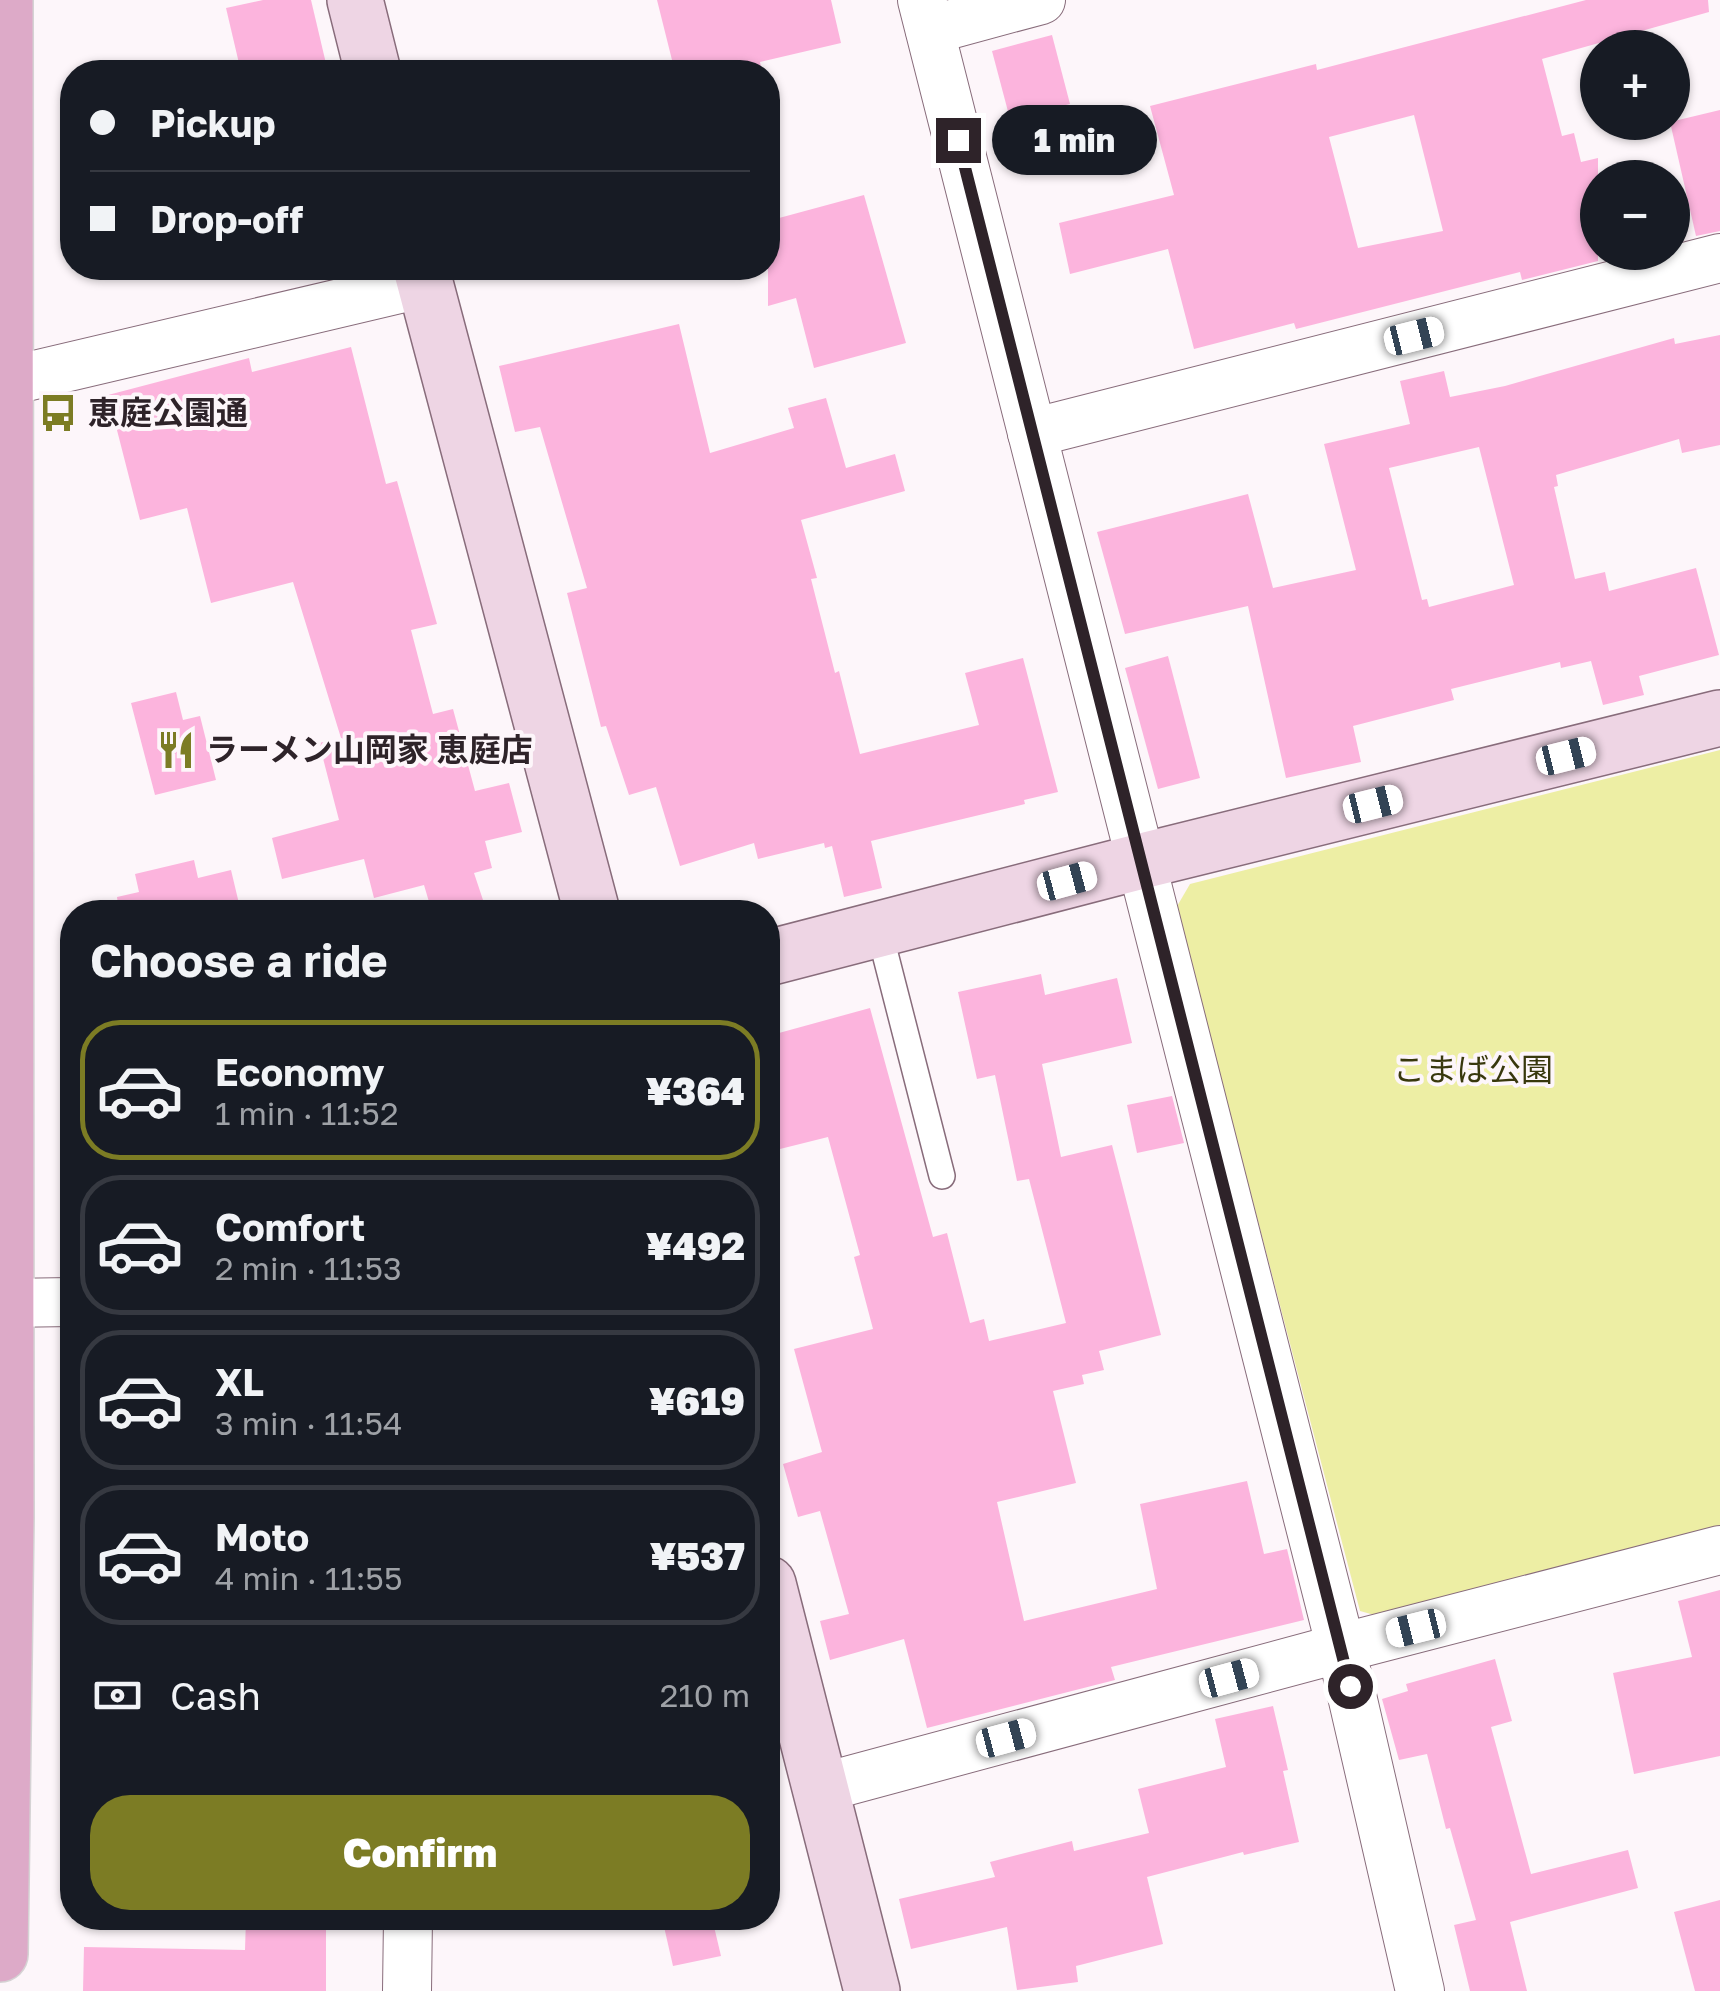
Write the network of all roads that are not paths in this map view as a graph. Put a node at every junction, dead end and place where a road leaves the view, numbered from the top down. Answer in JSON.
{"nodes":[{"id":1,"x":5,"y":0,"type":"edge"},
{"id":2,"x":355,"y":0,"type":"edge"},
{"id":3,"x":1041,"y":0,"type":"edge"},
{"id":4,"x":926,"y":15,"type":"edge"},
{"id":5,"x":370,"y":60,"type":"edge"},
{"id":6,"x":2,"y":161,"type":"edge"},
{"id":7,"x":1720,"y":258,"type":"edge"},
{"id":8,"x":403,"y":280,"type":"edge"},
{"id":9,"x":424,"y":280,"type":"edge"},
{"id":10,"x":5,"y":382,"type":"junction"},
{"id":11,"x":1032,"y":432,"type":"junction"},
{"id":12,"x":1720,"y":718,"type":"edge"},
{"id":13,"x":3,"y":753,"type":"edge"},
{"id":14,"x":1142,"y":861,"type":"junction"},
{"id":15,"x":589,"y":900,"type":"edge"},
{"id":16,"x":880,"y":930,"type":"junction"},
{"id":17,"x":780,"y":955,"type":"edge"},
{"id":18,"x":942,"y":1176,"type":"dead end"},
{"id":19,"x":5,"y":1302,"type":"junction"},
{"id":20,"x":60,"y":1302,"type":"edge"},
{"id":21,"x":3,"y":1517,"type":"edge"},
{"id":22,"x":1720,"y":1550,"type":"edge"},
{"id":23,"x":780,"y":1630,"type":"edge"},
{"id":24,"x":1340,"y":1648,"type":"junction"},
{"id":25,"x":821,"y":1788,"type":"junction"},
{"id":26,"x":408,"y":1930,"type":"edge"},
{"id":27,"x":0,"y":1954,"type":"edge"},
{"id":28,"x":408,"y":1991,"type":"edge"},
{"id":29,"x":872,"y":1991,"type":"edge"},
{"id":30,"x":1420,"y":1991,"type":"edge"}],
"edges":[{"from":1,"to":6,"type":"main road"},
{"from":2,"to":5,"type":"street"},
{"from":3,"to":4,"type":"street"},
{"from":4,"to":11,"type":"street"},
{"from":6,"to":10,"type":"main road"},
{"from":7,"to":11,"type":"street"},
{"from":8,"to":10,"type":"street"},
{"from":9,"to":15,"type":"street"},
{"from":10,"to":13,"type":"main road"},
{"from":11,"to":14,"type":"street"},
{"from":12,"to":14,"type":"street"},
{"from":13,"to":19,"type":"main road"},
{"from":14,"to":16,"type":"street"},
{"from":14,"to":24,"type":"street"},
{"from":16,"to":17,"type":"street"},
{"from":16,"to":18,"type":"lane"},
{"from":19,"to":20,"type":"street"},
{"from":19,"to":21,"type":"main road"},
{"from":21,"to":27,"type":"main road"},
{"from":22,"to":24,"type":"street"},
{"from":23,"to":25,"type":"street"},
{"from":24,"to":25,"type":"street"},
{"from":24,"to":30,"type":"street"},
{"from":25,"to":29,"type":"street"},
{"from":26,"to":28,"type":"street"}]}
